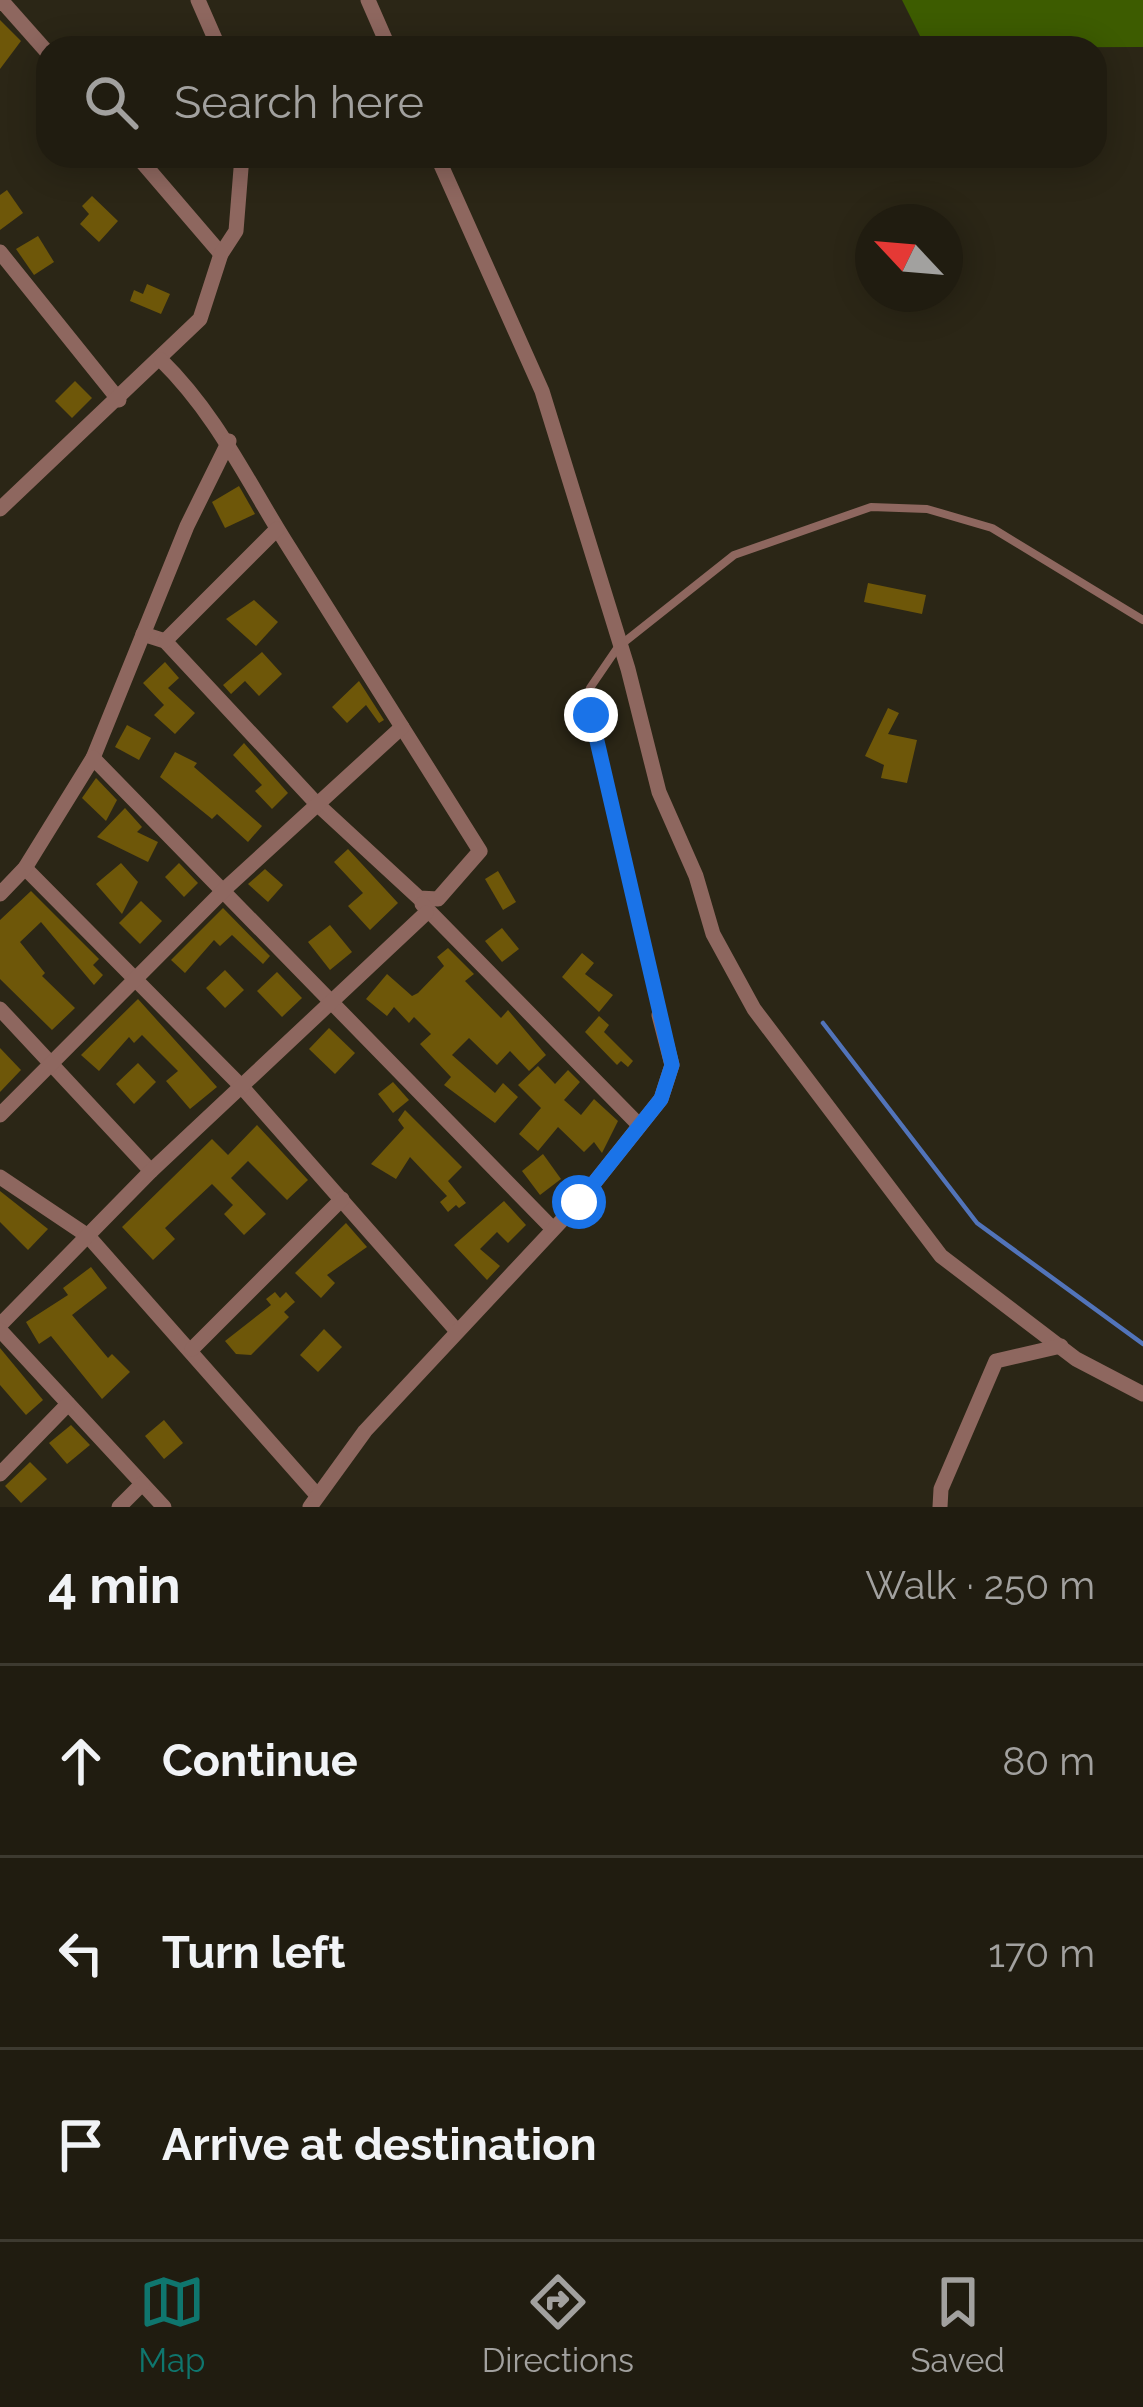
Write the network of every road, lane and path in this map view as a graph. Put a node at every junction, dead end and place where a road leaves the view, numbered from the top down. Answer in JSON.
{"nodes":[{"id":1,"x":1,"y":0,"type":"edge"},
{"id":2,"x":198,"y":0,"type":"edge"},
{"id":3,"x":368,"y":0,"type":"edge"},
{"id":4,"x":214,"y":36,"type":"edge"},
{"id":5,"x":383,"y":36,"type":"edge"},
{"id":6,"x":36,"y":39,"type":"edge"},
{"id":7,"x":146,"y":168,"type":"edge"},
{"id":8,"x":241,"y":168,"type":"edge"},
{"id":9,"x":442,"y":168,"type":"edge"},
{"id":10,"x":0,"y":252,"type":"edge"},
{"id":11,"x":221,"y":254,"type":"junction"},
{"id":12,"x":161,"y":360,"type":"junction"},
{"id":13,"x":118,"y":400,"type":"junction"},
{"id":14,"x":229,"y":441,"type":"junction"},
{"id":15,"x":0,"y":508,"type":"edge"},
{"id":16,"x":277,"y":529,"type":"junction"},
{"id":17,"x":1143,"y":620,"type":"edge"},
{"id":18,"x":143,"y":634,"type":"junction"},
{"id":19,"x":165,"y":641,"type":"junction"},
{"id":20,"x":618,"y":647,"type":"junction"},
{"id":21,"x":402,"y":727,"type":"junction"},
{"id":22,"x":93,"y":758,"type":"junction"},
{"id":23,"x":316,"y":803,"type":"junction"},
{"id":24,"x":25,"y":868,"type":"junction"},
{"id":25,"x":226,"y":888,"type":"junction"},
{"id":26,"x":0,"y":895,"type":"edge"},
{"id":27,"x":423,"y":905,"type":"junction"},
{"id":28,"x":136,"y":975,"type":"junction"},
{"id":29,"x":334,"y":1000,"type":"junction"},
{"id":30,"x":0,"y":1009,"type":"edge"},
{"id":31,"x":658,"y":1015,"type":"joint"},
{"id":32,"x":48,"y":1065,"type":"junction"},
{"id":33,"x":242,"y":1087,"type":"junction"},
{"id":34,"x":0,"y":1115,"type":"edge"},
{"id":35,"x":638,"y":1124,"type":"junction"},
{"id":36,"x":152,"y":1171,"type":"junction"},
{"id":37,"x":0,"y":1177,"type":"edge"},
{"id":38,"x":342,"y":1199,"type":"junction"},
{"id":39,"x":552,"y":1228,"type":"junction"},
{"id":40,"x":88,"y":1236,"type":"junction"},
{"id":41,"x":0,"y":1327,"type":"edge"},
{"id":42,"x":456,"y":1330,"type":"junction"},
{"id":43,"x":1061,"y":1346,"type":"junction"},
{"id":44,"x":192,"y":1349,"type":"junction"},
{"id":45,"x":1143,"y":1394,"type":"edge"},
{"id":46,"x":68,"y":1404,"type":"junction"},
{"id":47,"x":0,"y":1474,"type":"edge"},
{"id":48,"x":142,"y":1484,"type":"junction"},
{"id":49,"x":313,"y":1500,"type":"edge"},
{"id":50,"x":119,"y":1507,"type":"edge"},
{"id":51,"x":164,"y":1507,"type":"edge"},
{"id":52,"x":940,"y":1507,"type":"edge"}],
"edges":[{"from":1,"to":6,"type":"street"},
{"from":2,"to":4,"type":"street"},
{"from":3,"to":5,"type":"street"},
{"from":7,"to":11,"type":"street"},
{"from":8,"to":11,"type":"street"},
{"from":9,"to":20,"type":"street"},
{"from":10,"to":13,"type":"street"},
{"from":11,"to":12,"type":"street"},
{"from":12,"to":13,"type":"street"},
{"from":12,"to":14,"type":"street"},
{"from":13,"to":15,"type":"street"},
{"from":14,"to":16,"type":"street"},
{"from":14,"to":18,"type":"street"},
{"from":16,"to":19,"type":"street"},
{"from":16,"to":21,"type":"street"},
{"from":17,"to":20,"type":"lane"},
{"from":18,"to":19,"type":"street"},
{"from":18,"to":22,"type":"street"},
{"from":19,"to":23,"type":"street"},
{"from":20,"to":31,"type":"lane"},
{"from":20,"to":43,"type":"street"},
{"from":21,"to":23,"type":"street"},
{"from":21,"to":27,"type":"street"},
{"from":22,"to":24,"type":"street"},
{"from":22,"to":25,"type":"street"},
{"from":23,"to":25,"type":"street"},
{"from":23,"to":27,"type":"street"},
{"from":24,"to":26,"type":"street"},
{"from":24,"to":28,"type":"street"},
{"from":25,"to":28,"type":"street"},
{"from":25,"to":29,"type":"street"},
{"from":27,"to":29,"type":"street"},
{"from":27,"to":35,"type":"street"},
{"from":28,"to":32,"type":"street"},
{"from":28,"to":33,"type":"street"},
{"from":29,"to":33,"type":"street"},
{"from":29,"to":39,"type":"street"},
{"from":30,"to":32,"type":"street"},
{"from":31,"to":35,"type":"street"},
{"from":32,"to":34,"type":"street"},
{"from":32,"to":36,"type":"street"},
{"from":33,"to":36,"type":"street"},
{"from":33,"to":38,"type":"street"},
{"from":35,"to":39,"type":"street"},
{"from":36,"to":40,"type":"street"},
{"from":37,"to":40,"type":"street"},
{"from":38,"to":42,"type":"street"},
{"from":38,"to":44,"type":"street"},
{"from":39,"to":42,"type":"street"},
{"from":40,"to":41,"type":"street"},
{"from":40,"to":44,"type":"street"},
{"from":41,"to":46,"type":"street"},
{"from":42,"to":49,"type":"street"},
{"from":43,"to":45,"type":"street"},
{"from":43,"to":52,"type":"street"},
{"from":44,"to":49,"type":"street"},
{"from":46,"to":47,"type":"street"},
{"from":46,"to":48,"type":"street"},
{"from":48,"to":50,"type":"street"},
{"from":48,"to":51,"type":"street"}]}
